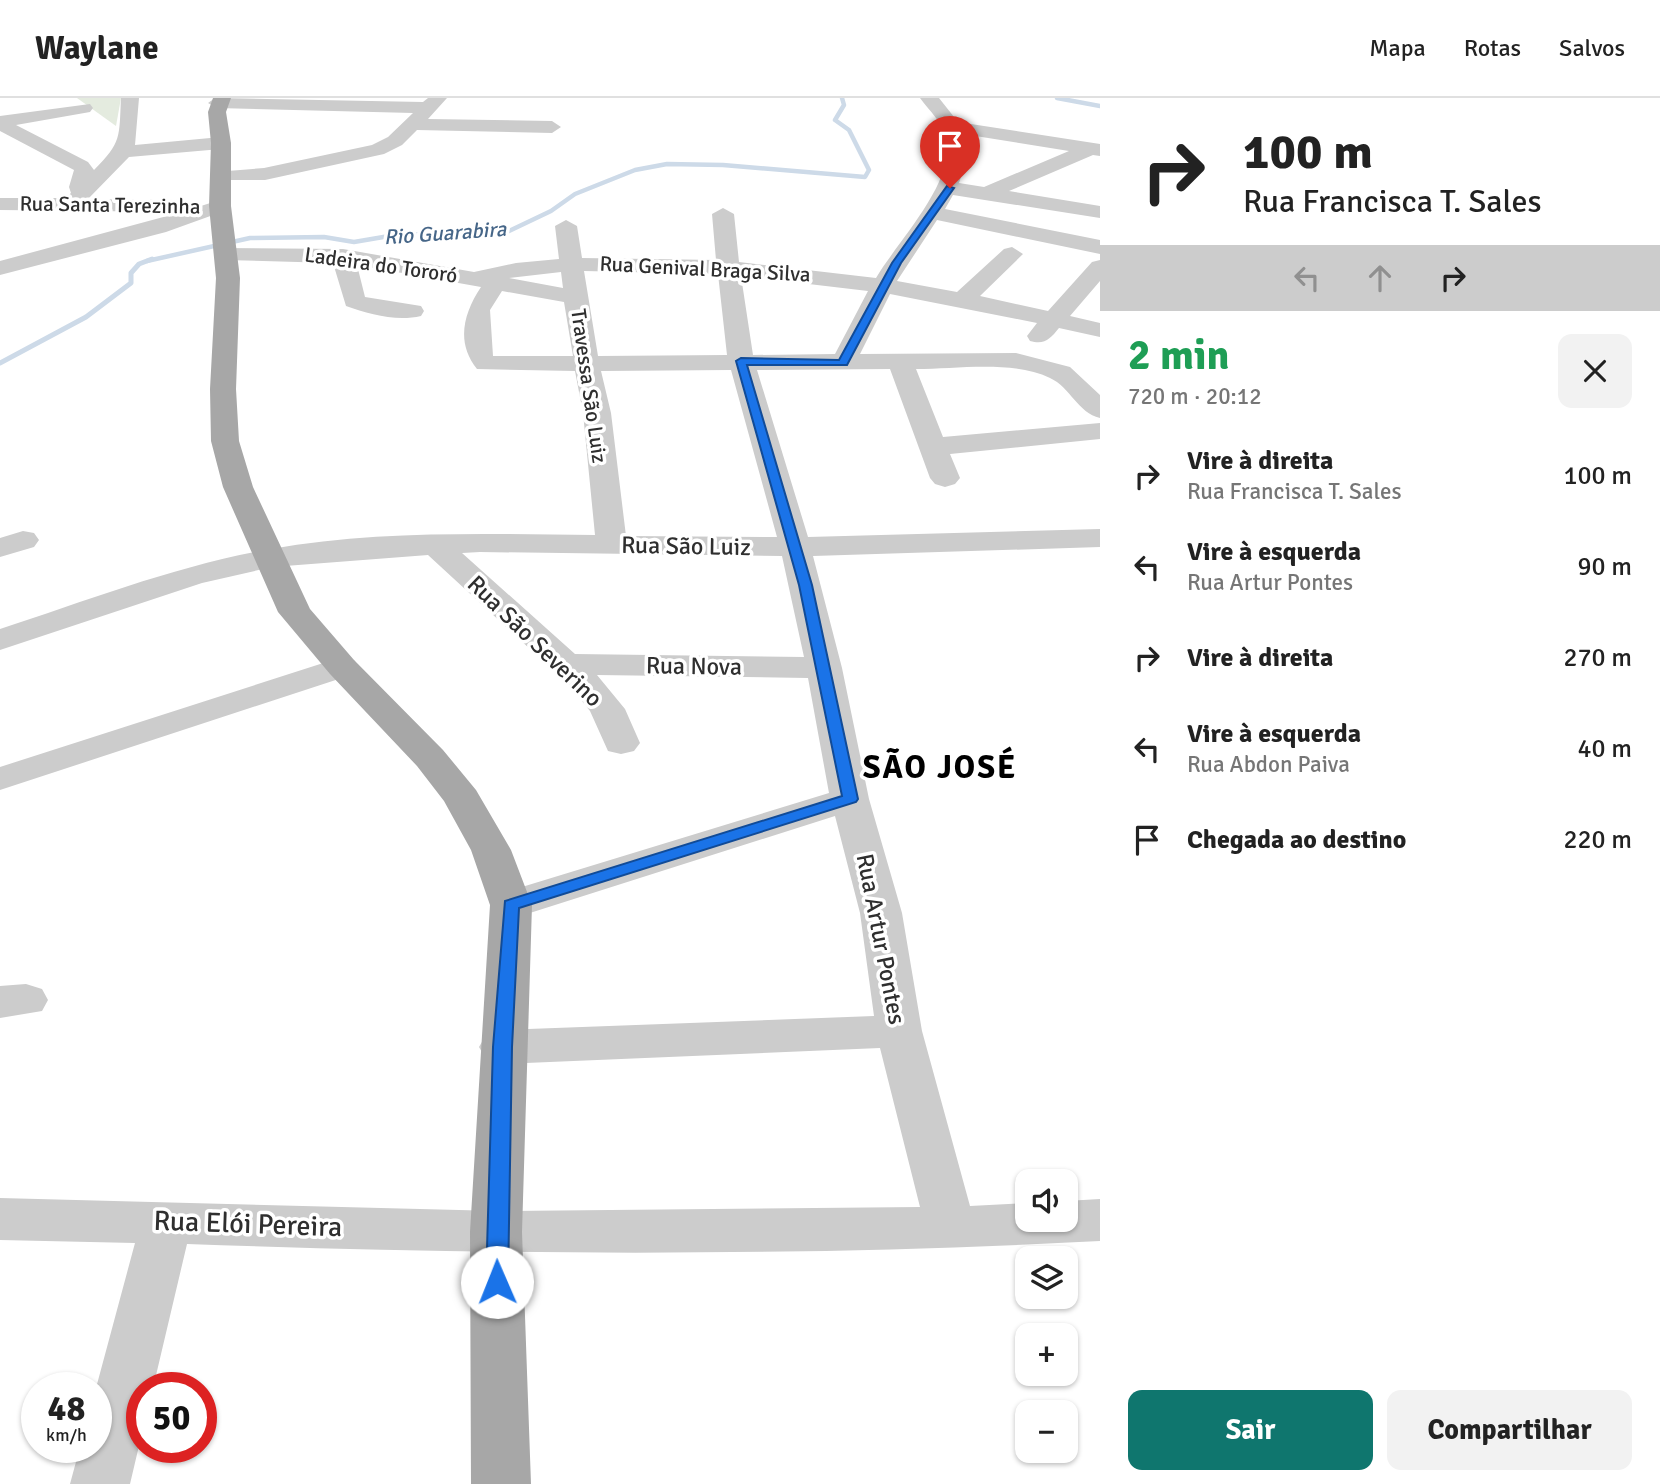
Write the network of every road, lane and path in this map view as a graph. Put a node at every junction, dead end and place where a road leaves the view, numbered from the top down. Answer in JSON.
{"nodes":[{"id":1,"x":130,"y":98,"type":"edge"},
{"id":2,"x":929,"y":98,"type":"edge"},
{"id":3,"x":219,"y":101,"type":"edge"},
{"id":4,"x":433,"y":103,"type":"edge"},
{"id":5,"x":83,"y":108,"type":"dead end"},
{"id":6,"x":0,"y":123,"type":"edge"},
{"id":7,"x":412,"y":124,"type":"junction"},
{"id":8,"x":552,"y":127,"type":"dead end"},
{"id":9,"x":955,"y":127,"type":"junction"},
{"id":10,"x":221,"y":143,"type":"junction"},
{"id":11,"x":1095,"y":150,"type":"edge"},
{"id":12,"x":123,"y":152,"type":"junction"},
{"id":13,"x":222,"y":176,"type":"junction"},
{"id":14,"x":950,"y":188,"type":"junction"},
{"id":15,"x":82,"y":193,"type":"junction"},
{"id":16,"x":988,"y":193,"type":"junction"},
{"id":17,"x":0,"y":204,"type":"edge"},
{"id":18,"x":220,"y":206,"type":"junction"},
{"id":19,"x":1100,"y":211,"type":"edge"},
{"id":20,"x":930,"y":212,"type":"junction"},
{"id":21,"x":723,"y":214,"type":"dead end"},
{"id":22,"x":46,"y":221,"type":"junction"},
{"id":23,"x":566,"y":226,"type":"dead end"},
{"id":24,"x":1069,"y":239,"type":"junction"},
{"id":25,"x":87,"y":244,"type":"junction"},
{"id":26,"x":225,"y":245,"type":"junction"},
{"id":27,"x":1100,"y":247,"type":"edge"},
{"id":28,"x":1012,"y":254,"type":"dead end"},
{"id":29,"x":343,"y":256,"type":"junction"},
{"id":30,"x":571,"y":263,"type":"junction"},
{"id":31,"x":701,"y":265,"type":"junction"},
{"id":32,"x":729,"y":266,"type":"junction"},
{"id":33,"x":1100,"y":267,"type":"edge"},
{"id":34,"x":0,"y":268,"type":"edge"},
{"id":35,"x":485,"y":281,"type":"junction"},
{"id":36,"x":885,"y":284,"type":"junction"},
{"id":37,"x":576,"y":297,"type":"junction"},
{"id":38,"x":963,"y":299,"type":"junction"},
{"id":39,"x":413,"y":303,"type":"dead end"},
{"id":40,"x":1055,"y":319,"type":"junction"},
{"id":41,"x":734,"y":322,"type":"junction"},
{"id":42,"x":1100,"y":330,"type":"edge"},
{"id":43,"x":741,"y":361,"type":"junction"},
{"id":44,"x":1016,"y":361,"type":"junction"},
{"id":45,"x":843,"y":363,"type":"junction"},
{"id":46,"x":588,"y":364,"type":"junction"},
{"id":47,"x":901,"y":364,"type":"junction"},
{"id":48,"x":1099,"y":413,"type":"edge"},
{"id":49,"x":932,"y":447,"type":"junction"},
{"id":50,"x":945,"y":478,"type":"dead end"},
{"id":51,"x":1100,"y":538,"type":"edge"},
{"id":52,"x":612,"y":545,"type":"junction"},
{"id":53,"x":437,"y":547,"type":"junction"},
{"id":54,"x":795,"y":547,"type":"junction"},
{"id":55,"x":272,"y":558,"type":"junction"},
{"id":56,"x":0,"y":640,"type":"edge"},
{"id":57,"x":563,"y":664,"type":"junction"},
{"id":58,"x":342,"y":667,"type":"junction"},
{"id":59,"x":825,"y":668,"type":"junction"},
{"id":60,"x":621,"y":743,"type":"dead end"},
{"id":61,"x":0,"y":779,"type":"edge"},
{"id":62,"x":850,"y":799,"type":"junction"},
{"id":63,"x":511,"y":905,"type":"junction"},
{"id":64,"x":899,"y":1031,"type":"junction"},
{"id":65,"x":502,"y":1047,"type":"junction"},
{"id":66,"x":0,"y":1219,"type":"edge"},
{"id":67,"x":1100,"y":1220,"type":"edge"},
{"id":68,"x":167,"y":1221,"type":"junction"},
{"id":69,"x":951,"y":1229,"type":"junction"},
{"id":70,"x":496,"y":1232,"type":"junction"},
{"id":71,"x":100,"y":1484,"type":"edge"},
{"id":72,"x":501,"y":1484,"type":"edge"}],
"edges":[{"from":1,"to":12,"type":"street"},
{"from":2,"to":9,"type":"street"},
{"from":3,"to":4,"type":"street"},
{"from":3,"to":10,"type":"main road"},
{"from":4,"to":7,"type":"street"},
{"from":5,"to":6,"type":"street"},
{"from":6,"to":15,"type":"street"},
{"from":7,"to":8,"type":"street"},
{"from":7,"to":13,"type":"street"},
{"from":9,"to":11,"type":"street"},
{"from":9,"to":14,"type":"street"},
{"from":10,"to":12,"type":"street"},
{"from":10,"to":13,"type":"main road"},
{"from":11,"to":16,"type":"street"},
{"from":12,"to":15,"type":"street"},
{"from":13,"to":18,"type":"main road"},
{"from":14,"to":16,"type":"street"},
{"from":14,"to":20,"type":"street"},
{"from":15,"to":18,"type":"street","name":"Rua Santa Terezinha"},
{"from":15,"to":22,"type":"street","name":"Rua Santa Terezinha"},
{"from":16,"to":19,"type":"street"},
{"from":17,"to":22,"type":"street","name":"Rua Santa Terezinha"},
{"from":18,"to":25,"type":"street"},
{"from":18,"to":26,"type":"main road"},
{"from":19,"to":24,"type":"street"},
{"from":20,"to":24,"type":"street"},
{"from":20,"to":36,"type":"street"},
{"from":21,"to":32,"type":"street","name":"Rua Artur Pontes"},
{"from":22,"to":25,"type":"street"},
{"from":23,"to":30,"type":"street","name":"Travessa São Luiz"},
{"from":24,"to":27,"type":"street"},
{"from":25,"to":34,"type":"street"},
{"from":26,"to":29,"type":"street","name":"Ladeira do Tororó"},
{"from":26,"to":55,"type":"main road"},
{"from":28,"to":38,"type":"street"},
{"from":29,"to":35,"type":"street","name":"Ladeira do Tororó"},
{"from":29,"to":39,"type":"street"},
{"from":30,"to":31,"type":"street","name":"Rua Genival Braga Silva"},
{"from":30,"to":35,"type":"street","name":"Rua Genival Braga Silva"},
{"from":30,"to":37,"type":"street","name":"Travessa São Luiz"},
{"from":31,"to":32,"type":"street","name":"Rua Genival Braga Silva"},
{"from":31,"to":41,"type":"street","name":"Rua Artur Pontes"},
{"from":32,"to":36,"type":"street","name":"Rua Genival Braga Silva"},
{"from":32,"to":41,"type":"street","name":"Rua Artur Pontes"},
{"from":33,"to":40,"type":"street"},
{"from":35,"to":37,"type":"street","name":"Ladeira do Tororó"},
{"from":35,"to":46,"type":"street"},
{"from":36,"to":38,"type":"street","name":"Rua Genival Braga Silva"},
{"from":36,"to":45,"type":"street"},
{"from":37,"to":46,"type":"street","name":"Travessa São Luiz"},
{"from":38,"to":40,"type":"street","name":"Rua Genival Braga Silva"},
{"from":40,"to":42,"type":"street","name":"Rua Genival Braga Silva"},
{"from":40,"to":44,"type":"street"},
{"from":41,"to":43,"type":"street","name":"Rua Artur Pontes"},
{"from":43,"to":45,"type":"street"},
{"from":43,"to":46,"type":"street"},
{"from":43,"to":54,"type":"street","name":"Rua Artur Pontes"},
{"from":44,"to":47,"type":"street"},
{"from":44,"to":48,"type":"street"},
{"from":45,"to":47,"type":"street"},
{"from":46,"to":52,"type":"street","name":"Travessa São Luiz"},
{"from":47,"to":49,"type":"street"},
{"from":48,"to":49,"type":"street"},
{"from":49,"to":50,"type":"street"},
{"from":51,"to":54,"type":"street","name":"Rua São Luiz"},
{"from":52,"to":53,"type":"street","name":"Rua São Luiz"},
{"from":52,"to":54,"type":"street","name":"Rua São Luiz"},
{"from":53,"to":55,"type":"street","name":"Rua São Luiz"},
{"from":53,"to":57,"type":"street","name":"Rua São Severino"},
{"from":54,"to":59,"type":"street","name":"Rua Artur Pontes"},
{"from":55,"to":56,"type":"street","name":"Rua São Luiz"},
{"from":55,"to":58,"type":"main road"},
{"from":57,"to":59,"type":"street","name":"Rua Nova"},
{"from":57,"to":60,"type":"street","name":"Rua São Severino"},
{"from":58,"to":61,"type":"street"},
{"from":58,"to":63,"type":"main road"},
{"from":59,"to":62,"type":"street","name":"Rua Artur Pontes"},
{"from":62,"to":63,"type":"street"},
{"from":62,"to":64,"type":"street","name":"Rua Artur Pontes"},
{"from":63,"to":65,"type":"main road"},
{"from":64,"to":65,"type":"street"},
{"from":64,"to":69,"type":"street","name":"Rua Artur Pontes"},
{"from":65,"to":70,"type":"main road"},
{"from":66,"to":68,"type":"street","name":"Rua Elói Pereira"},
{"from":67,"to":69,"type":"street","name":"Rua Elói Pereira"},
{"from":68,"to":70,"type":"street","name":"Rua Elói Pereira"},
{"from":68,"to":71,"type":"street"},
{"from":69,"to":70,"type":"street","name":"Rua Elói Pereira"},
{"from":70,"to":72,"type":"main road"}]}
